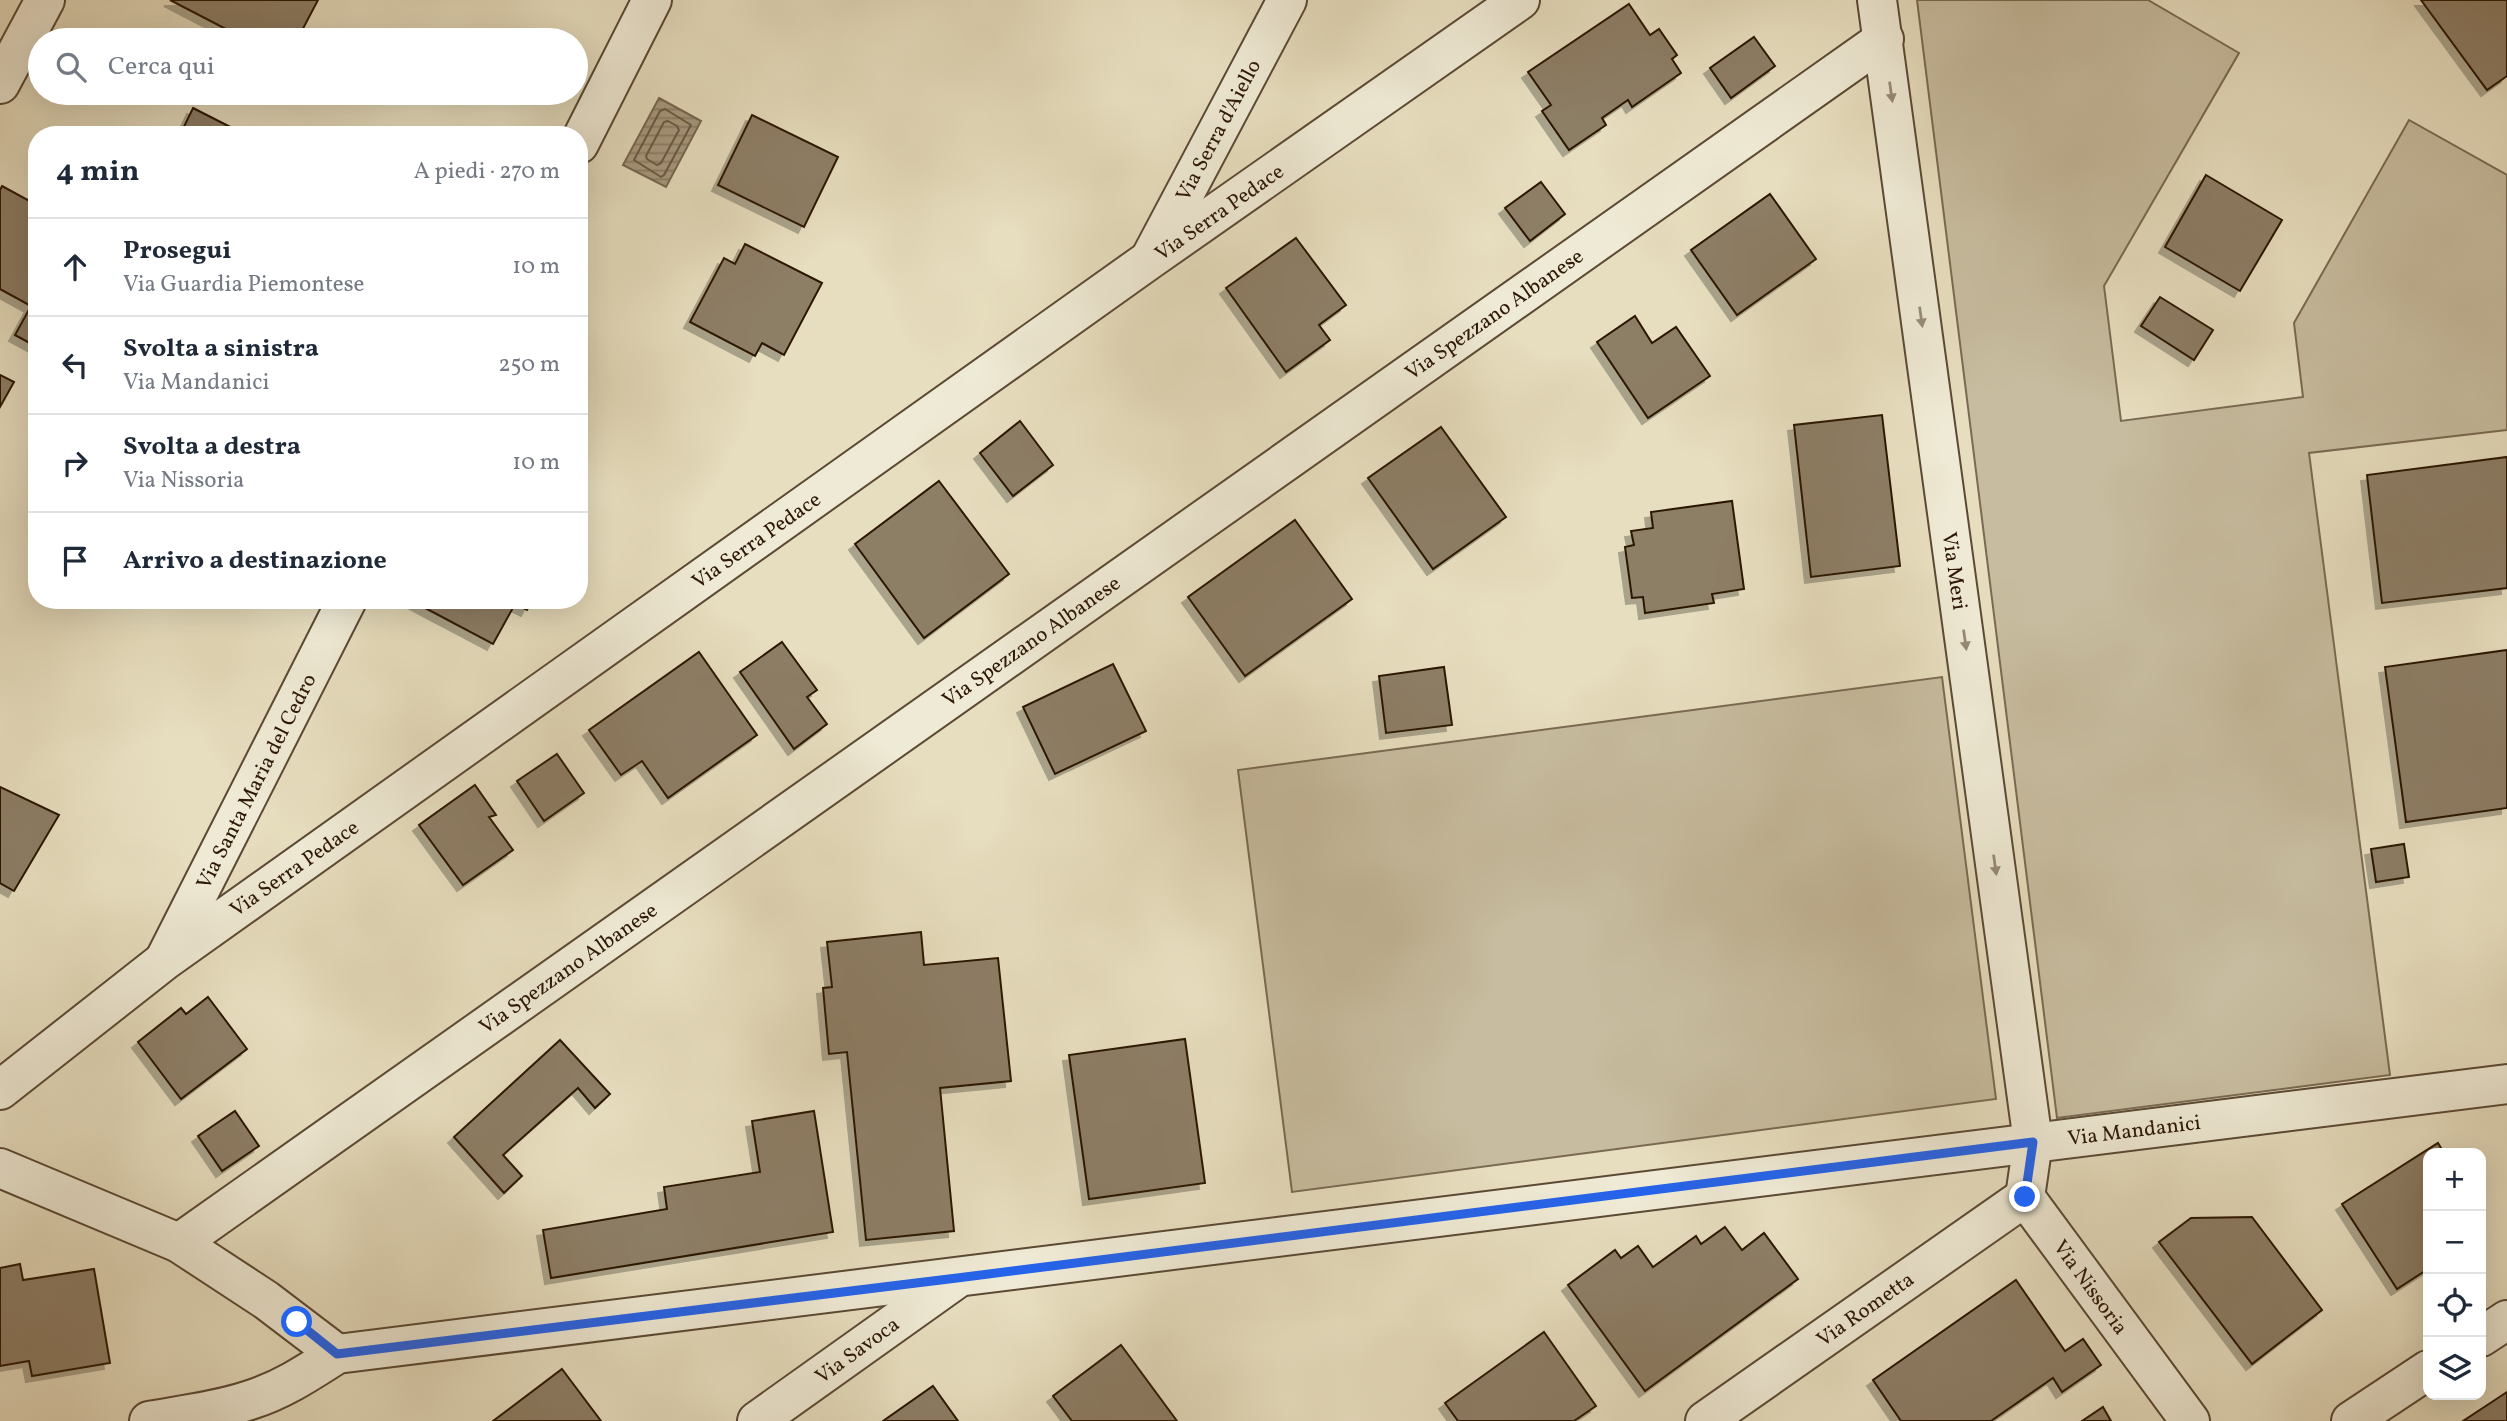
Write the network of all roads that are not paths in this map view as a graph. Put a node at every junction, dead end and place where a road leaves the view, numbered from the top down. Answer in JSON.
{"nodes":[{"id":1,"x":45,"y":0,"type":"edge"},
{"id":2,"x":652,"y":0,"type":"edge"},
{"id":3,"x":1287,"y":0,"type":"edge"},
{"id":4,"x":1520,"y":0,"type":"edge"},
{"id":5,"x":1877,"y":0,"type":"edge"},
{"id":6,"x":30,"y":28,"type":"edge"},
{"id":7,"x":28,"y":32,"type":"edge"},
{"id":8,"x":1884,"y":39,"type":"junction"},
{"id":9,"x":0,"y":84,"type":"edge"},
{"id":10,"x":588,"y":126,"type":"edge"},
{"id":11,"x":1149,"y":260,"type":"junction"},
{"id":12,"x":342,"y":609,"type":"edge"},
{"id":13,"x":164,"y":961,"type":"junction"},
{"id":14,"x":2507,"y":1084,"type":"edge"},
{"id":15,"x":0,"y":1090,"type":"edge"},
{"id":16,"x":2033,"y":1142,"type":"junction"},
{"id":17,"x":0,"y":1168,"type":"edge"},
{"id":18,"x":2025,"y":1197,"type":"junction"},
{"id":19,"x":179,"y":1244,"type":"junction"},
{"id":20,"x":957,"y":1278,"type":"junction"},
{"id":21,"x":2507,"y":1320,"type":"edge"},
{"id":22,"x":2486,"y":1334,"type":"edge"},
{"id":23,"x":337,"y":1354,"type":"junction"},
{"id":24,"x":2423,"y":1373,"type":"edge"},
{"id":25,"x":149,"y":1421,"type":"edge"},
{"id":26,"x":757,"y":1421,"type":"edge"},
{"id":27,"x":1705,"y":1421,"type":"edge"},
{"id":28,"x":2190,"y":1421,"type":"edge"},
{"id":29,"x":2351,"y":1421,"type":"edge"}],
"edges":[{"from":1,"to":6,"type":"street"},
{"from":2,"to":10,"type":"street"},
{"from":3,"to":11,"type":"street","name":"Via Serra d'Aiello"},
{"from":4,"to":11,"type":"street","name":"Via Serra Pedace"},
{"from":5,"to":8,"type":"street","name":"Via Meri"},
{"from":7,"to":9,"type":"street"},
{"from":8,"to":16,"type":"street","name":"Via Meri","one_way":true},
{"from":8,"to":19,"type":"street","name":"Via Spezzano Albanese"},
{"from":11,"to":13,"type":"street","name":"Via Serra Pedace"},
{"from":12,"to":13,"type":"street","name":"Via Santa Maria del Cedro"},
{"from":13,"to":15,"type":"street","name":"Via Serra Pedace"},
{"from":14,"to":16,"type":"street","name":"Via Mandanici"},
{"from":16,"to":18,"type":"street"},
{"from":16,"to":20,"type":"street","name":"Via Mandanici"},
{"from":17,"to":19,"type":"street"},
{"from":18,"to":27,"type":"street","name":"Via Rometta"},
{"from":18,"to":28,"type":"street","name":"Via Nissoria"},
{"from":19,"to":23,"type":"street"},
{"from":20,"to":23,"type":"street","name":"Via Mandanici"},
{"from":20,"to":26,"type":"street","name":"Via Savoca"},
{"from":21,"to":22,"type":"street"},
{"from":23,"to":25,"type":"street","name":"Via Mandanici"},
{"from":24,"to":29,"type":"street"}]}
